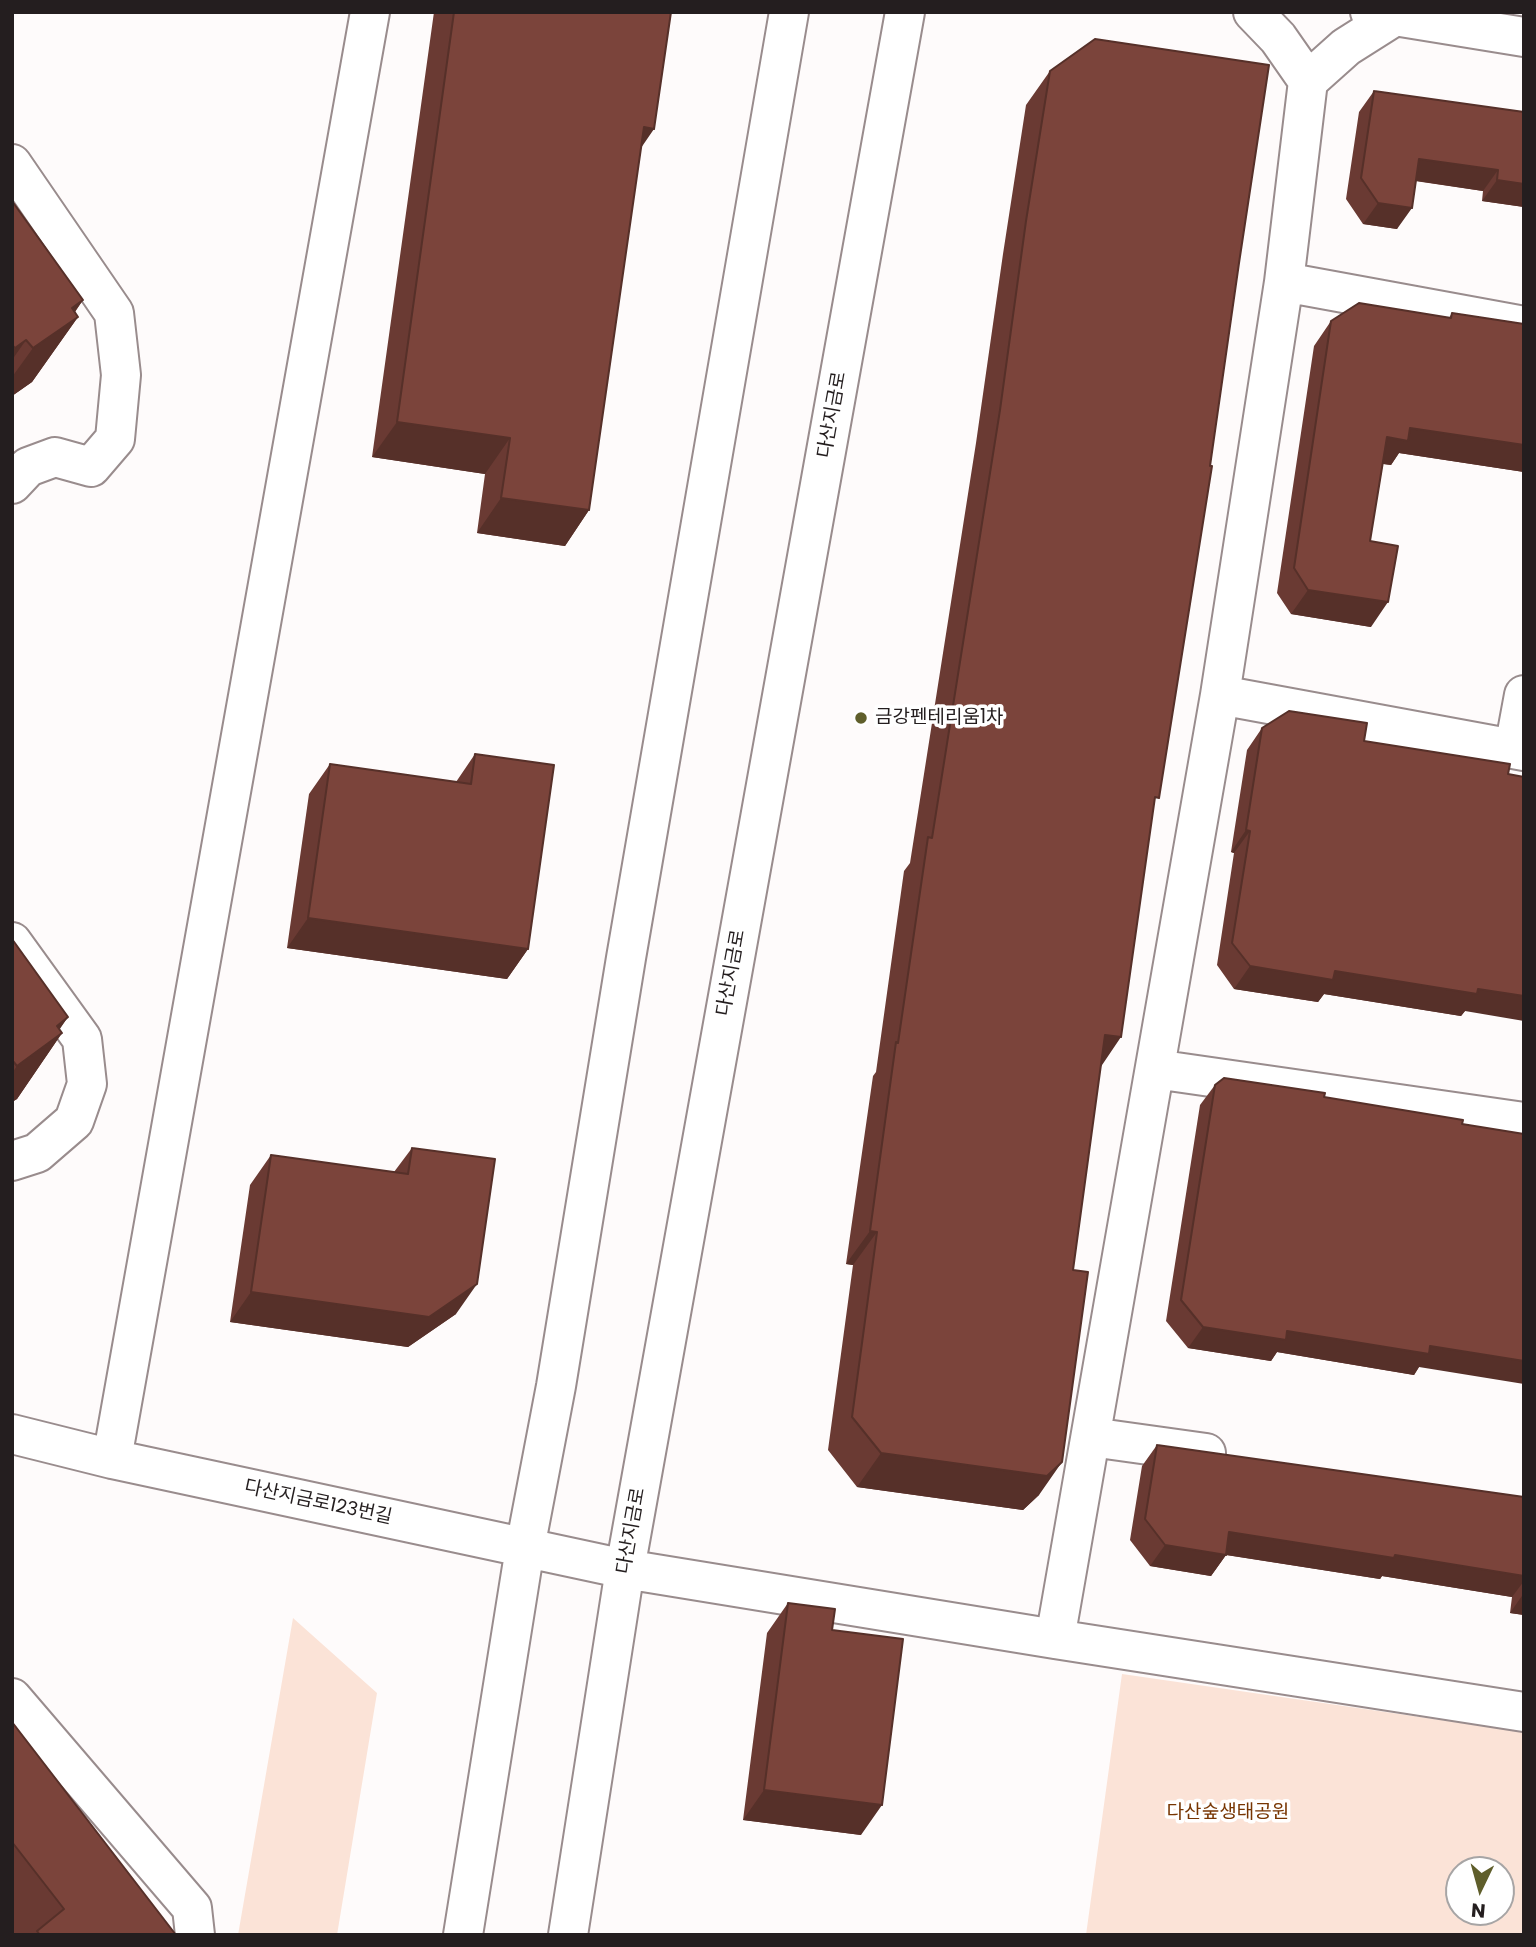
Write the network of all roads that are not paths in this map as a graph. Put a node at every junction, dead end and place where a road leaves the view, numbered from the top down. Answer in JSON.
{"nodes":[{"id":1,"x":370,"y":12,"type":"edge"},
{"id":2,"x":789,"y":12,"type":"edge"},
{"id":3,"x":905,"y":12,"type":"edge"},
{"id":4,"x":1253,"y":12,"type":"edge"},
{"id":5,"x":1382,"y":14,"type":"edge"},
{"id":6,"x":1524,"y":37,"type":"edge"},
{"id":7,"x":1308,"y":81,"type":"junction"},
{"id":8,"x":12,"y":164,"type":"edge"},
{"id":9,"x":1284,"y":282,"type":"junction"},
{"id":10,"x":1524,"y":326,"type":"edge"},
{"id":11,"x":12,"y":484,"type":"edge"},
{"id":12,"x":1220,"y":695,"type":"junction"},
{"id":13,"x":1524,"y":695,"type":"edge"},
{"id":14,"x":1519,"y":750,"type":"edge"},
{"id":15,"x":12,"y":942,"type":"edge"},
{"id":16,"x":1155,"y":1069,"type":"junction"},
{"id":17,"x":1524,"y":1122,"type":"edge"},
{"id":18,"x":12,"y":1161,"type":"edge"},
{"id":19,"x":12,"y":1434,"type":"edge"},
{"id":20,"x":1091,"y":1437,"type":"junction"},
{"id":21,"x":1240,"y":1458,"type":"edge"},
{"id":22,"x":112,"y":1459,"type":"junction"},
{"id":23,"x":525,"y":1548,"type":"junction"},
{"id":24,"x":625,"y":1569,"type":"junction"},
{"id":25,"x":1055,"y":1639,"type":"junction"},
{"id":26,"x":12,"y":1698,"type":"edge"},
{"id":27,"x":1524,"y":1712,"type":"edge"},
{"id":28,"x":195,"y":1935,"type":"edge"},
{"id":29,"x":463,"y":1935,"type":"edge"},
{"id":30,"x":568,"y":1935,"type":"edge"}],
"edges":[{"from":1,"to":22,"type":"street"},
{"from":2,"to":23,"type":"street"},
{"from":3,"to":24,"type":"street","name":"다산지금로"},
{"from":4,"to":7,"type":"street"},
{"from":5,"to":6,"type":"street"},
{"from":5,"to":7,"type":"street"},
{"from":7,"to":9,"type":"street"},
{"from":8,"to":11,"type":"street"},
{"from":9,"to":10,"type":"street"},
{"from":9,"to":12,"type":"street"},
{"from":12,"to":14,"type":"street"},
{"from":12,"to":16,"type":"street"},
{"from":13,"to":14,"type":"street"},
{"from":15,"to":18,"type":"street"},
{"from":16,"to":17,"type":"street"},
{"from":16,"to":20,"type":"street"},
{"from":19,"to":22,"type":"street","name":"다산지금로123번길"},
{"from":20,"to":21,"type":"street"},
{"from":20,"to":25,"type":"street"},
{"from":22,"to":23,"type":"street","name":"다산지금로123번길"},
{"from":23,"to":24,"type":"street","name":"다산지금로123번길"},
{"from":23,"to":29,"type":"street"},
{"from":24,"to":25,"type":"street","name":"다산지금로123번길"},
{"from":24,"to":30,"type":"street","name":"다산지금로"},
{"from":25,"to":27,"type":"street","name":"다산지금로123번길"},
{"from":26,"to":28,"type":"street"}]}
